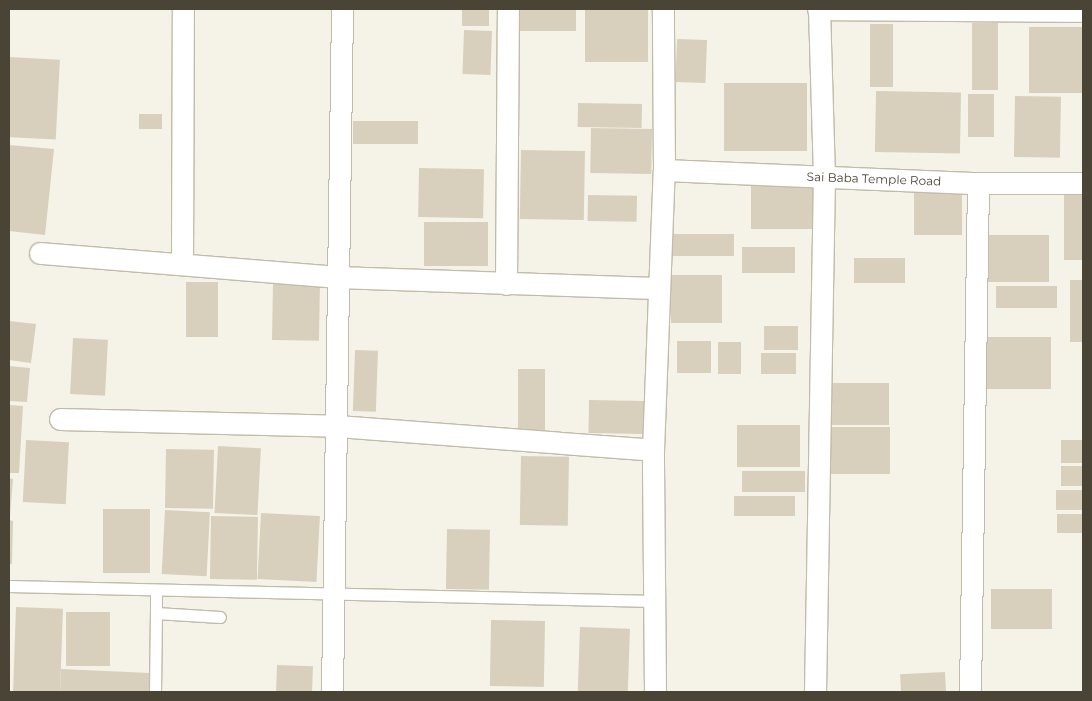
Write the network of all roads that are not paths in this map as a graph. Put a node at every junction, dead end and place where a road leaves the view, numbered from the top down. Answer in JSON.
{"nodes":[{"id":1,"x":183,"y":9,"type":"edge"},
{"id":2,"x":342,"y":9,"type":"edge"},
{"id":3,"x":508,"y":9,"type":"edge"},
{"id":4,"x":663,"y":9,"type":"edge"},
{"id":5,"x":819,"y":9,"type":"edge"},
{"id":6,"x":944,"y":9,"type":"edge"},
{"id":7,"x":1080,"y":10,"type":"edge"},
{"id":8,"x":664,"y":170,"type":"junction"},
{"id":9,"x":824,"y":177,"type":"junction"},
{"id":10,"x":978,"y":183,"type":"junction"},
{"id":11,"x":1083,"y":183,"type":"edge"},
{"id":12,"x":40,"y":253,"type":"dead end"},
{"id":13,"x":182,"y":264,"type":"junction"},
{"id":14,"x":340,"y":277,"type":"junction"},
{"id":15,"x":506,"y":284,"type":"junction"},
{"id":16,"x":659,"y":288,"type":"junction"},
{"id":17,"x":60,"y":420,"type":"dead end"},
{"id":18,"x":337,"y":426,"type":"junction"},
{"id":19,"x":653,"y":450,"type":"junction"},
{"id":20,"x":9,"y":586,"type":"edge"},
{"id":21,"x":156,"y":590,"type":"junction"},
{"id":22,"x":334,"y":590,"type":"junction"},
{"id":23,"x":655,"y":601,"type":"junction"},
{"id":24,"x":156,"y":613,"type":"junction"},
{"id":25,"x":220,"y":617,"type":"dead end"},
{"id":26,"x":154,"y":692,"type":"edge"},
{"id":27,"x":332,"y":692,"type":"edge"},
{"id":28,"x":655,"y":692,"type":"edge"},
{"id":29,"x":815,"y":692,"type":"edge"},
{"id":30,"x":970,"y":692,"type":"edge"}],
"edges":[{"from":1,"to":13,"type":"street"},
{"from":2,"to":14,"type":"street"},
{"from":3,"to":15,"type":"street"},
{"from":4,"to":8,"type":"street"},
{"from":5,"to":6,"type":"street"},
{"from":5,"to":9,"type":"street"},
{"from":6,"to":7,"type":"street"},
{"from":8,"to":9,"type":"street","name":"Sai Baba Temple Road"},
{"from":8,"to":16,"type":"street"},
{"from":9,"to":10,"type":"street","name":"Sai Baba Temple Road"},
{"from":9,"to":29,"type":"street"},
{"from":10,"to":11,"type":"street","name":"Sai Baba Temple Road"},
{"from":10,"to":30,"type":"street"},
{"from":12,"to":13,"type":"street"},
{"from":13,"to":14,"type":"street"},
{"from":14,"to":15,"type":"street"},
{"from":14,"to":18,"type":"street"},
{"from":15,"to":16,"type":"street"},
{"from":16,"to":19,"type":"street"},
{"from":17,"to":18,"type":"street"},
{"from":18,"to":19,"type":"street"},
{"from":18,"to":22,"type":"street"},
{"from":19,"to":23,"type":"street"},
{"from":20,"to":21,"type":"lane"},
{"from":21,"to":22,"type":"lane"},
{"from":21,"to":24,"type":"lane"},
{"from":22,"to":23,"type":"lane"},
{"from":22,"to":27,"type":"street"},
{"from":23,"to":28,"type":"street"},
{"from":24,"to":25,"type":"lane"},
{"from":24,"to":26,"type":"lane"}]}
